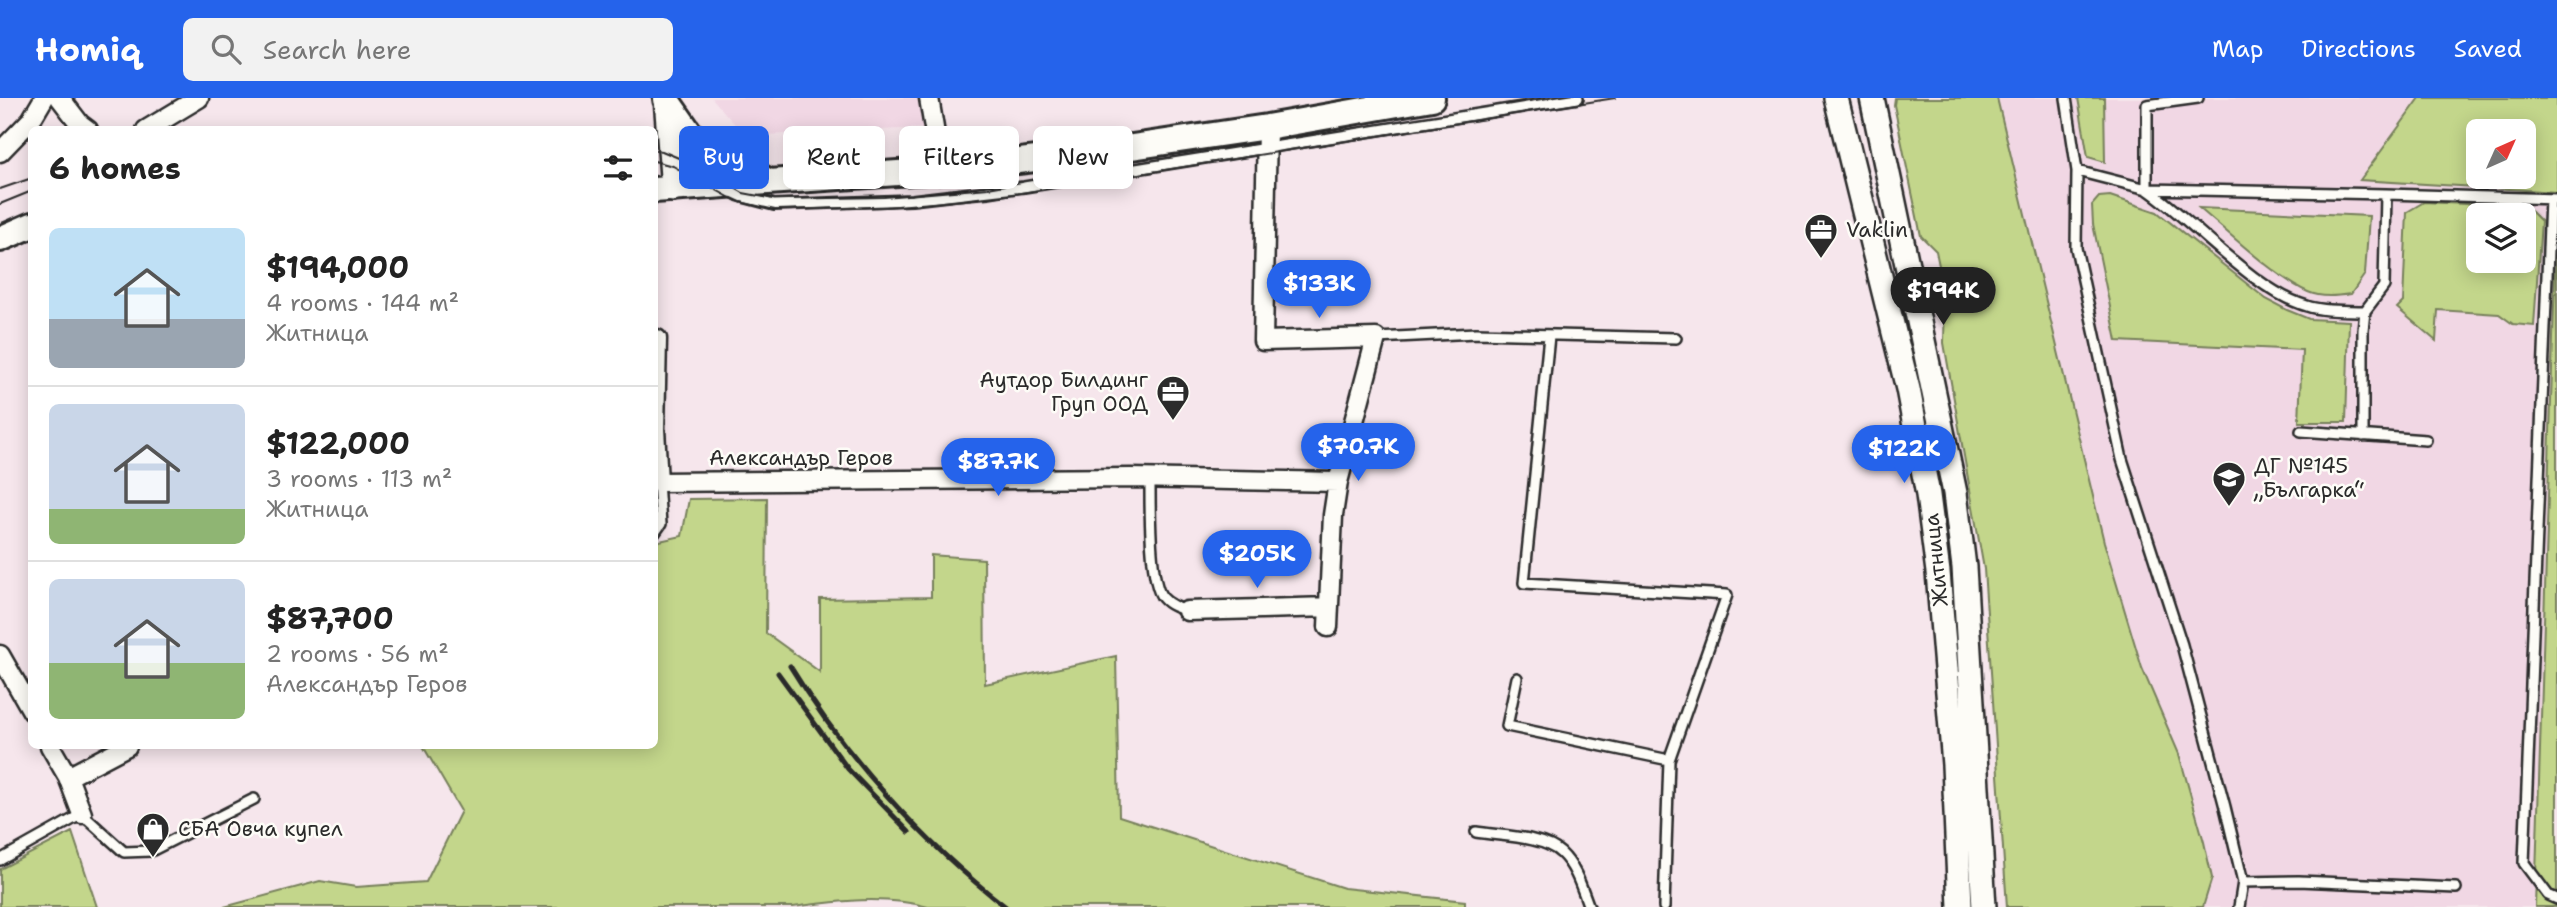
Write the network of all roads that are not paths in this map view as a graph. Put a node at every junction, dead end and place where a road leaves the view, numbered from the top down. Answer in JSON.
{"nodes":[{"id":1,"x":44,"y":98,"type":"edge"},
{"id":2,"x":60,"y":98,"type":"edge"},
{"id":3,"x":199,"y":98,"type":"edge"},
{"id":4,"x":929,"y":98,"type":"edge"},
{"id":5,"x":1432,"y":98,"type":"edge"},
{"id":6,"x":1578,"y":98,"type":"edge"},
{"id":7,"x":1836,"y":98,"type":"edge"},
{"id":8,"x":1872,"y":98,"type":"edge"},
{"id":9,"x":2066,"y":98,"type":"edge"},
{"id":10,"x":2199,"y":98,"type":"edge"},
{"id":11,"x":666,"y":99,"type":"edge"},
{"id":12,"x":83,"y":126,"type":"edge"},
{"id":13,"x":153,"y":126,"type":"edge"},
{"id":14,"x":685,"y":126,"type":"edge"},
{"id":15,"x":934,"y":126,"type":"edge"},
{"id":16,"x":1266,"y":138,"type":"junction"},
{"id":17,"x":0,"y":152,"type":"edge"},
{"id":18,"x":1019,"y":161,"type":"edge"},
{"id":19,"x":2077,"y":171,"type":"junction"},
{"id":20,"x":899,"y":173,"type":"edge"},
{"id":21,"x":769,"y":182,"type":"edge"},
{"id":22,"x":728,"y":189,"type":"edge"},
{"id":23,"x":2147,"y":189,"type":"junction"},
{"id":24,"x":664,"y":190,"type":"edge"},
{"id":25,"x":2386,"y":194,"type":"junction"},
{"id":26,"x":2553,"y":199,"type":"edge"},
{"id":27,"x":28,"y":227,"type":"edge"},
{"id":28,"x":0,"y":239,"type":"edge"},
{"id":29,"x":2365,"y":311,"type":"junction"},
{"id":30,"x":1549,"y":336,"type":"junction"},
{"id":31,"x":1376,"y":338,"type":"junction"},
{"id":32,"x":1676,"y":338,"type":"dead end"},
{"id":33,"x":2301,"y":431,"type":"dead end"},
{"id":34,"x":2363,"y":436,"type":"junction"},
{"id":35,"x":2426,"y":440,"type":"dead end"},
{"id":36,"x":1150,"y":478,"type":"junction"},
{"id":37,"x":658,"y":482,"type":"edge"},
{"id":38,"x":1338,"y":482,"type":"junction"},
{"id":39,"x":658,"y":492,"type":"edge"},
{"id":40,"x":658,"y":528,"type":"edge"},
{"id":41,"x":1329,"y":607,"type":"junction"},
{"id":42,"x":1187,"y":611,"type":"joint"},
{"id":43,"x":1328,"y":627,"type":"dead end"},
{"id":44,"x":0,"y":654,"type":"edge"},
{"id":45,"x":1517,"y":678,"type":"dead end"},
{"id":46,"x":28,"y":704,"type":"edge"},
{"id":47,"x":52,"y":749,"type":"edge"},
{"id":48,"x":121,"y":749,"type":"edge"},
{"id":49,"x":1669,"y":760,"type":"junction"},
{"id":50,"x":68,"y":777,"type":"junction"},
{"id":51,"x":254,"y":799,"type":"dead end"},
{"id":52,"x":82,"y":814,"type":"junction"},
{"id":53,"x":1476,"y":832,"type":"dead end"},
{"id":54,"x":0,"y":860,"type":"edge"},
{"id":55,"x":2243,"y":882,"type":"junction"},
{"id":56,"x":2456,"y":888,"type":"dead end"},
{"id":57,"x":2557,"y":899,"type":"edge"},
{"id":58,"x":1589,"y":907,"type":"edge"},
{"id":59,"x":1664,"y":907,"type":"edge"},
{"id":60,"x":1959,"y":907,"type":"edge"},
{"id":61,"x":1984,"y":907,"type":"edge"},
{"id":62,"x":2239,"y":907,"type":"edge"}],
"edges":[{"from":1,"to":17,"type":"street"},
{"from":2,"to":12,"type":"street"},
{"from":3,"to":13,"type":"street"},
{"from":4,"to":15,"type":"street"},
{"from":5,"to":16,"type":"main road"},
{"from":6,"to":16,"type":"lane"},
{"from":7,"to":60,"type":"street","name":"Житница"},
{"from":8,"to":61,"type":"street","name":"Житница"},
{"from":9,"to":19,"type":"lane"},
{"from":10,"to":23,"type":"lane"},
{"from":11,"to":14,"type":"main road"},
{"from":11,"to":24,"type":"street"},
{"from":16,"to":18,"type":"main road"},
{"from":16,"to":22,"type":"lane"},
{"from":16,"to":31,"type":"street"},
{"from":19,"to":23,"type":"lane"},
{"from":19,"to":55,"type":"lane"},
{"from":20,"to":21,"type":"main road"},
{"from":23,"to":25,"type":"lane"},
{"from":23,"to":29,"type":"lane"},
{"from":25,"to":26,"type":"lane"},
{"from":25,"to":29,"type":"lane"},
{"from":26,"to":57,"type":"lane"},
{"from":27,"to":28,"type":"main road"},
{"from":29,"to":34,"type":"lane"},
{"from":30,"to":31,"type":"lane"},
{"from":30,"to":32,"type":"lane"},
{"from":30,"to":49,"type":"lane"},
{"from":31,"to":38,"type":"street"},
{"from":33,"to":34,"type":"lane"},
{"from":34,"to":35,"type":"lane"},
{"from":36,"to":37,"type":"street","name":"Александър Геров"},
{"from":36,"to":38,"type":"street","name":"Александър Геров"},
{"from":36,"to":42,"type":"lane"},
{"from":38,"to":41,"type":"street"},
{"from":39,"to":40,"type":"lane"},
{"from":41,"to":42,"type":"street"},
{"from":41,"to":43,"type":"street"},
{"from":44,"to":46,"type":"street"},
{"from":45,"to":49,"type":"lane"},
{"from":47,"to":50,"type":"street"},
{"from":48,"to":50,"type":"street"},
{"from":49,"to":59,"type":"lane"},
{"from":50,"to":52,"type":"street"},
{"from":51,"to":52,"type":"lane"},
{"from":52,"to":54,"type":"lane"},
{"from":53,"to":58,"type":"lane"},
{"from":55,"to":56,"type":"lane"},
{"from":55,"to":62,"type":"lane"}]}
